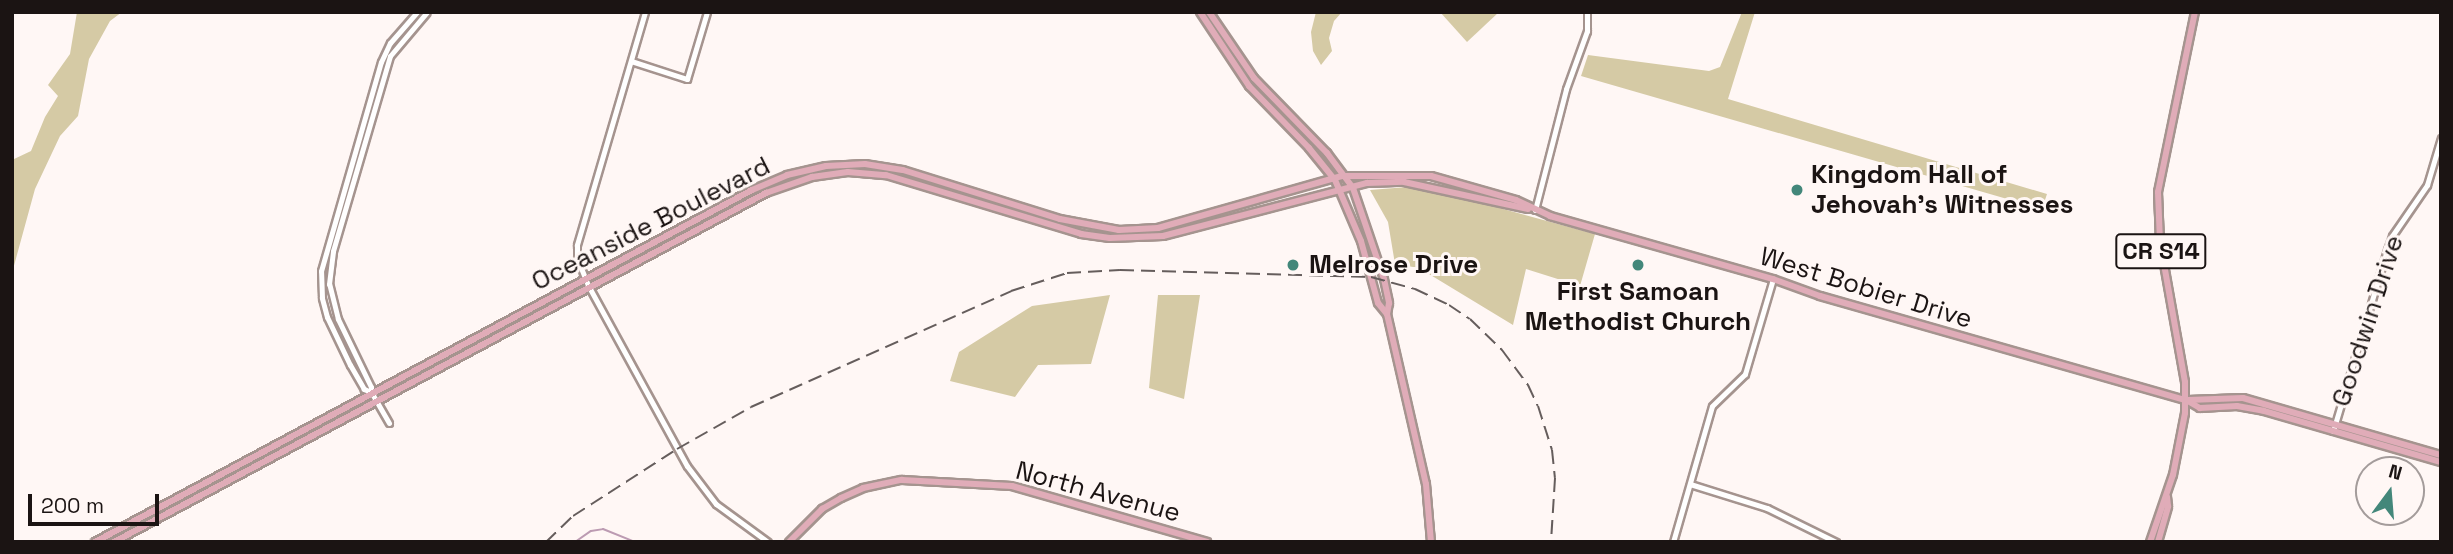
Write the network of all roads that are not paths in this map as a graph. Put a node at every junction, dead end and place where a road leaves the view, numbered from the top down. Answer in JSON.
{"nodes":[{"id":1,"x":417,"y":12,"type":"edge"},
{"id":2,"x":427,"y":12,"type":"edge"},
{"id":3,"x":645,"y":12,"type":"edge"},
{"id":4,"x":708,"y":12,"type":"edge"},
{"id":5,"x":1200,"y":12,"type":"edge"},
{"id":6,"x":1209,"y":12,"type":"edge"},
{"id":7,"x":1587,"y":12,"type":"edge"},
{"id":8,"x":2194,"y":12,"type":"edge"},
{"id":9,"x":631,"y":61,"type":"junction"},
{"id":10,"x":2441,"y":138,"type":"edge"},
{"id":11,"x":890,"y":167,"type":"junction"},
{"id":12,"x":854,"y":173,"type":"junction"},
{"id":13,"x":1342,"y":176,"type":"junction"},
{"id":14,"x":1335,"y":180,"type":"junction"},
{"id":15,"x":1353,"y":188,"type":"junction"},
{"id":16,"x":1341,"y":191,"type":"junction"},
{"id":17,"x":1246,"y":205,"type":"junction"},
{"id":18,"x":1535,"y":210,"type":"junction"},
{"id":19,"x":1206,"y":226,"type":"junction"},
{"id":20,"x":585,"y":279,"type":"junction"},
{"id":21,"x":1773,"y":279,"type":"junction"},
{"id":22,"x":589,"y":287,"type":"junction"},
{"id":23,"x":1387,"y":314,"type":"junction"},
{"id":24,"x":371,"y":392,"type":"junction"},
{"id":25,"x":2186,"y":400,"type":"junction"},
{"id":26,"x":376,"y":402,"type":"junction"},
{"id":27,"x":389,"y":423,"type":"dead end"},
{"id":28,"x":2334,"y":427,"type":"junction"},
{"id":29,"x":2441,"y":455,"type":"edge"},
{"id":30,"x":2441,"y":462,"type":"edge"},
{"id":31,"x":1690,"y":484,"type":"junction"},
{"id":32,"x":2154,"y":541,"type":"edge"},
{"id":33,"x":94,"y":542,"type":"edge"},
{"id":34,"x":114,"y":542,"type":"edge"},
{"id":35,"x":768,"y":542,"type":"edge"},
{"id":36,"x":789,"y":542,"type":"edge"},
{"id":37,"x":1207,"y":542,"type":"edge"},
{"id":38,"x":1431,"y":542,"type":"edge"},
{"id":39,"x":1673,"y":542,"type":"edge"},
{"id":40,"x":1836,"y":542,"type":"edge"}],
"edges":[{"from":1,"to":24,"type":"street"},
{"from":2,"to":24,"type":"street"},
{"from":3,"to":9,"type":"street"},
{"from":4,"to":9,"type":"street"},
{"from":5,"to":14,"type":"main road"},
{"from":6,"to":13,"type":"main road"},
{"from":7,"to":18,"type":"street"},
{"from":8,"to":25,"type":"main road","number":"CR S14"},
{"from":9,"to":20,"type":"street"},
{"from":10,"to":28,"type":"street","name":"Goodwin Drive"},
{"from":11,"to":12,"type":"main road"},
{"from":11,"to":17,"type":"main road","name":"Oceanside Boulevard"},
{"from":11,"to":20,"type":"main road","name":"Oceanside Boulevard"},
{"from":12,"to":19,"type":"main road","name":"Oceanside Boulevard"},
{"from":12,"to":22,"type":"main road","name":"Oceanside Boulevard"},
{"from":13,"to":14,"type":"main road","name":"Oceanside Boulevard"},
{"from":13,"to":15,"type":"main road"},
{"from":13,"to":18,"type":"main road","name":"Oceanside Boulevard"},
{"from":14,"to":16,"type":"main road"},
{"from":14,"to":17,"type":"main road","name":"Oceanside Boulevard"},
{"from":15,"to":16,"type":"main road","name":"Oceanside Boulevard"},
{"from":15,"to":18,"type":"main road","name":"Oceanside Boulevard"},
{"from":15,"to":23,"type":"main road"},
{"from":16,"to":19,"type":"main road","name":"Oceanside Boulevard"},
{"from":16,"to":23,"type":"main road"},
{"from":17,"to":19,"type":"main road"},
{"from":18,"to":21,"type":"main road","name":"West Bobier Drive"},
{"from":20,"to":22,"type":"street"},
{"from":20,"to":24,"type":"main road","name":"Oceanside Boulevard"},
{"from":21,"to":25,"type":"main road","name":"West Bobier Drive"},
{"from":21,"to":31,"type":"street"},
{"from":22,"to":26,"type":"main road","name":"Oceanside Boulevard"},
{"from":22,"to":35,"type":"street"},
{"from":23,"to":38,"type":"main road"},
{"from":24,"to":26,"type":"street"},
{"from":24,"to":33,"type":"main road","name":"Oceanside Boulevard"},
{"from":25,"to":28,"type":"main road","name":"West Bobier Drive"},
{"from":25,"to":32,"type":"main road","number":"CR S14"},
{"from":26,"to":27,"type":"street"},
{"from":26,"to":34,"type":"main road","name":"Oceanside Boulevard"},
{"from":28,"to":29,"type":"main road"},
{"from":28,"to":30,"type":"main road"},
{"from":31,"to":39,"type":"street"},
{"from":31,"to":40,"type":"street"},
{"from":36,"to":37,"type":"main road","name":"North Avenue"}]}
